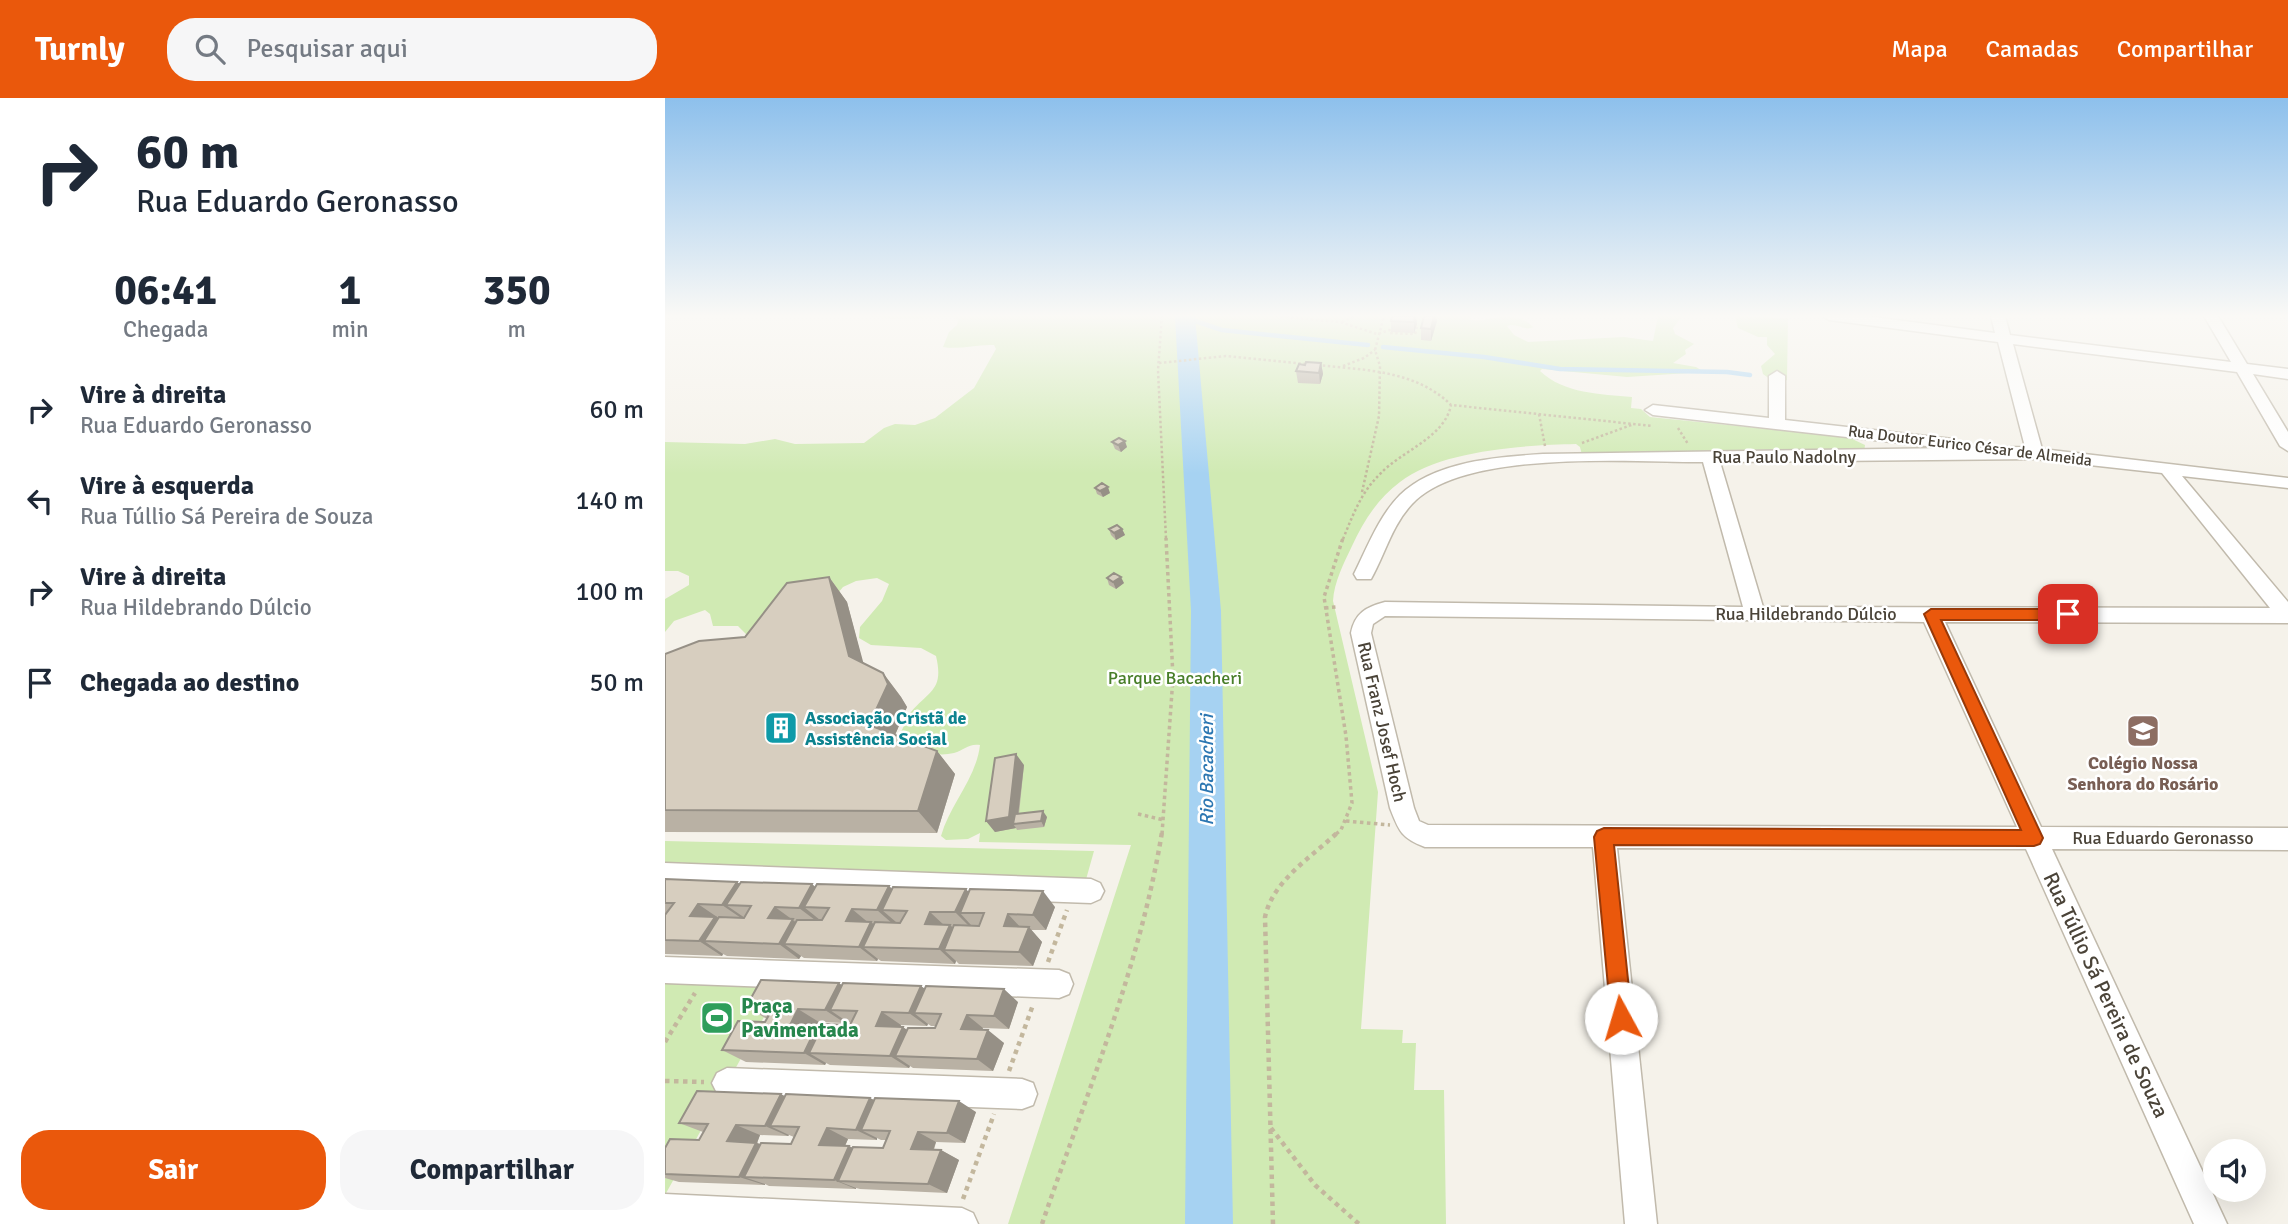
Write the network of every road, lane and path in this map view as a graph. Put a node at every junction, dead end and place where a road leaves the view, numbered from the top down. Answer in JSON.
{"nodes":[{"id":1,"x":1159,"y":369,"type":"edge"},
{"id":2,"x":1354,"y":369,"type":"edge"},
{"id":3,"x":2011,"y":369,"type":"edge"},
{"id":4,"x":2242,"y":369,"type":"edge"},
{"id":5,"x":2255,"y":369,"type":"edge"},
{"id":6,"x":1380,"y":371,"type":"junction"},
{"id":7,"x":2288,"y":374,"type":"edge"},
{"id":8,"x":1777,"y":376,"type":"dead end"},
{"id":9,"x":1451,"y":405,"type":"junction"},
{"id":10,"x":1653,"y":410,"type":"dead end"},
{"id":11,"x":1635,"y":424,"type":"dead end"},
{"id":12,"x":1777,"y":424,"type":"junction"},
{"id":13,"x":1678,"y":428,"type":"dead end"},
{"id":14,"x":1866,"y":435,"type":"junction"},
{"id":15,"x":1577,"y":445,"type":"dead end"},
{"id":16,"x":1689,"y":445,"type":"dead end"},
{"id":17,"x":1545,"y":446,"type":"dead end"},
{"id":18,"x":2288,"y":446,"type":"edge"},
{"id":19,"x":2035,"y":454,"type":"junction"},
{"id":20,"x":1710,"y":457,"type":"junction"},
{"id":21,"x":1875,"y":457,"type":"junction"},
{"id":22,"x":2167,"y":469,"type":"junction"},
{"id":23,"x":2288,"y":483,"type":"edge"},
{"id":24,"x":1362,"y":494,"type":"junction"},
{"id":25,"x":1364,"y":574,"type":"dead end"},
{"id":26,"x":1336,"y":607,"type":"dead end"},
{"id":27,"x":1325,"y":608,"type":"junction"},
{"id":28,"x":1755,"y":614,"type":"junction"},
{"id":29,"x":1931,"y":614,"type":"junction"},
{"id":30,"x":1368,"y":615,"type":"joint"},
{"id":31,"x":2288,"y":615,"type":"edge"},
{"id":32,"x":1139,"y":814,"type":"dead end"},
{"id":33,"x":1164,"y":820,"type":"junction"},
{"id":34,"x":1346,"y":821,"type":"junction"},
{"id":35,"x":1402,"y":827,"type":"junction"},
{"id":36,"x":1604,"y":837,"type":"junction"},
{"id":37,"x":2034,"y":838,"type":"junction"},
{"id":38,"x":2288,"y":839,"type":"edge"},
{"id":39,"x":665,"y":875,"type":"edge"},
{"id":40,"x":1083,"y":890,"type":"joint"},
{"id":41,"x":665,"y":970,"type":"edge"},
{"id":42,"x":708,"y":971,"type":"junction"},
{"id":43,"x":1050,"y":984,"type":"junction"},
{"id":44,"x":665,"y":1042,"type":"edge"},
{"id":45,"x":665,"y":1081,"type":"edge"},
{"id":46,"x":727,"y":1083,"type":"joint"},
{"id":47,"x":1012,"y":1094,"type":"junction"},
{"id":48,"x":1270,"y":1126,"type":"junction"},
{"id":49,"x":665,"y":1210,"type":"edge"},
{"id":50,"x":954,"y":1224,"type":"edge"},
{"id":51,"x":962,"y":1224,"type":"edge"},
{"id":52,"x":1045,"y":1224,"type":"edge"},
{"id":53,"x":1273,"y":1224,"type":"edge"},
{"id":54,"x":1359,"y":1224,"type":"edge"},
{"id":55,"x":1641,"y":1224,"type":"edge"},
{"id":56,"x":2211,"y":1224,"type":"edge"}],
"edges":[{"from":1,"to":33,"type":"path"},
{"from":2,"to":6,"type":"path"},
{"from":3,"to":19,"type":"street"},
{"from":4,"to":18,"type":"street"},
{"from":5,"to":7,"type":"street"},
{"from":6,"to":9,"type":"path"},
{"from":6,"to":24,"type":"path"},
{"from":8,"to":12,"type":"street"},
{"from":9,"to":17,"type":"path"},
{"from":9,"to":24,"type":"path"},
{"from":10,"to":12,"type":"street","name":"Rua Doutor Eurico César de Almeida"},
{"from":11,"to":15,"type":"path"},
{"from":12,"to":14,"type":"street","name":"Rua Doutor Eurico César de Almeida"},
{"from":13,"to":16,"type":"path"},
{"from":14,"to":19,"type":"street","name":"Rua Doutor Eurico César de Almeida"},
{"from":14,"to":21,"type":"street"},
{"from":19,"to":21,"type":"street","name":"Rua Paulo Nadolny"},
{"from":19,"to":22,"type":"street","name":"Rua Doutor Eurico César de Almeida"},
{"from":20,"to":21,"type":"street","name":"Rua Paulo Nadolny"},
{"from":20,"to":25,"type":"street","name":"Rua Paulo Nadolny"},
{"from":20,"to":28,"type":"street"},
{"from":22,"to":23,"type":"street","name":"Rua Doutor Eurico César de Almeida"},
{"from":22,"to":31,"type":"street"},
{"from":24,"to":27,"type":"path"},
{"from":26,"to":27,"type":"path"},
{"from":27,"to":34,"type":"path"},
{"from":28,"to":29,"type":"street","name":"Rua Hildebrando Dúlcio"},
{"from":28,"to":30,"type":"street","name":"Rua Hildebrando Dúlcio"},
{"from":29,"to":31,"type":"street","name":"Rua Hildebrando Dúlcio"},
{"from":29,"to":37,"type":"street","name":"Rua Túllio Sá Pereira de Souza"},
{"from":30,"to":35,"type":"street","name":"Rua Franz Josef Hoch"},
{"from":32,"to":33,"type":"path"},
{"from":33,"to":52,"type":"path"},
{"from":34,"to":35,"type":"path"},
{"from":34,"to":48,"type":"path"},
{"from":35,"to":36,"type":"street","name":"Rua Eduardo Geronasso"},
{"from":36,"to":37,"type":"street","name":"Rua Eduardo Geronasso"},
{"from":36,"to":55,"type":"street"},
{"from":37,"to":38,"type":"street","name":"Rua Eduardo Geronasso"},
{"from":37,"to":56,"type":"street","name":"Rua Túllio Sá Pereira de Souza"},
{"from":39,"to":40,"type":"street"},
{"from":40,"to":43,"type":"path"},
{"from":41,"to":42,"type":"street"},
{"from":42,"to":43,"type":"street"},
{"from":42,"to":44,"type":"path"},
{"from":43,"to":47,"type":"path"},
{"from":45,"to":46,"type":"path"},
{"from":46,"to":47,"type":"street"},
{"from":47,"to":50,"type":"path"},
{"from":48,"to":53,"type":"path"},
{"from":48,"to":54,"type":"path"},
{"from":49,"to":50,"type":"street"},
{"from":50,"to":51,"type":"street"}]}
